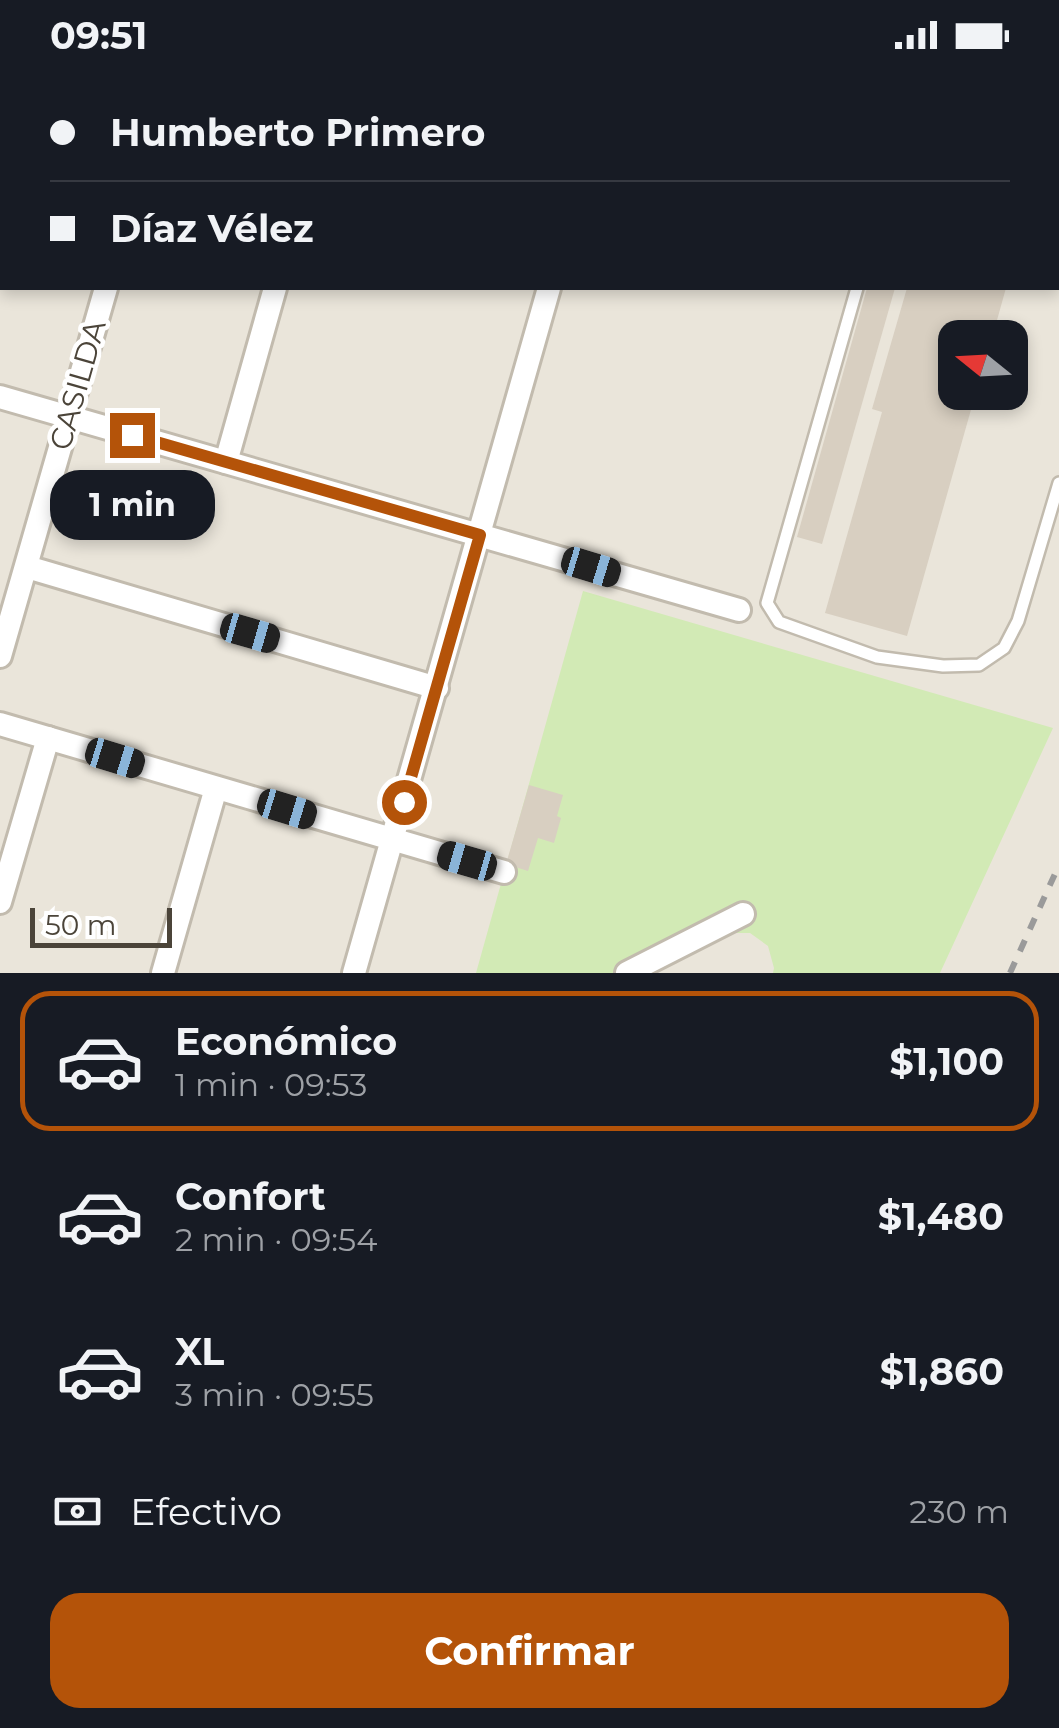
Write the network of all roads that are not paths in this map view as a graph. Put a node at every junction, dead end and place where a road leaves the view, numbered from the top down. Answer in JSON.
{"nodes":[{"id":1,"x":105,"y":290,"type":"edge"},
{"id":2,"x":274,"y":290,"type":"edge"},
{"id":3,"x":548,"y":290,"type":"edge"},
{"id":4,"x":856,"y":290,"type":"edge"},
{"id":5,"x":0,"y":397,"type":"edge"},
{"id":6,"x":70,"y":417,"type":"junction"},
{"id":7,"x":226,"y":462,"type":"junction"},
{"id":8,"x":1059,"y":483,"type":"edge"},
{"id":9,"x":480,"y":535,"type":"junction"},
{"id":10,"x":27,"y":568,"type":"junction"},
{"id":11,"x":740,"y":610,"type":"dead end"},
{"id":12,"x":0,"y":656,"type":"edge"},
{"id":13,"x":437,"y":688,"type":"junction"},
{"id":14,"x":0,"y":724,"type":"edge"},
{"id":15,"x":48,"y":738,"type":"junction"},
{"id":16,"x":216,"y":788,"type":"junction"},
{"id":17,"x":393,"y":840,"type":"junction"},
{"id":18,"x":504,"y":872,"type":"dead end"},
{"id":19,"x":0,"y":902,"type":"edge"},
{"id":20,"x":743,"y":914,"type":"dead end"},
{"id":21,"x":163,"y":973,"type":"edge"},
{"id":22,"x":354,"y":973,"type":"edge"},
{"id":23,"x":627,"y":973,"type":"edge"}],
"edges":[{"from":1,"to":6,"type":"street","name":"CASILDA"},
{"from":2,"to":7,"type":"street"},
{"from":3,"to":9,"type":"street"},
{"from":4,"to":8,"type":"lane"},
{"from":5,"to":6,"type":"street"},
{"from":6,"to":7,"type":"street"},
{"from":6,"to":10,"type":"street","name":"CASILDA"},
{"from":7,"to":9,"type":"street"},
{"from":9,"to":11,"type":"street"},
{"from":9,"to":13,"type":"street"},
{"from":10,"to":12,"type":"street","name":"CASILDA"},
{"from":10,"to":13,"type":"street"},
{"from":13,"to":17,"type":"street"},
{"from":14,"to":15,"type":"street"},
{"from":15,"to":16,"type":"street"},
{"from":15,"to":19,"type":"street"},
{"from":16,"to":17,"type":"street"},
{"from":16,"to":21,"type":"street"},
{"from":17,"to":18,"type":"street"},
{"from":17,"to":22,"type":"street"},
{"from":20,"to":23,"type":"street"}]}
